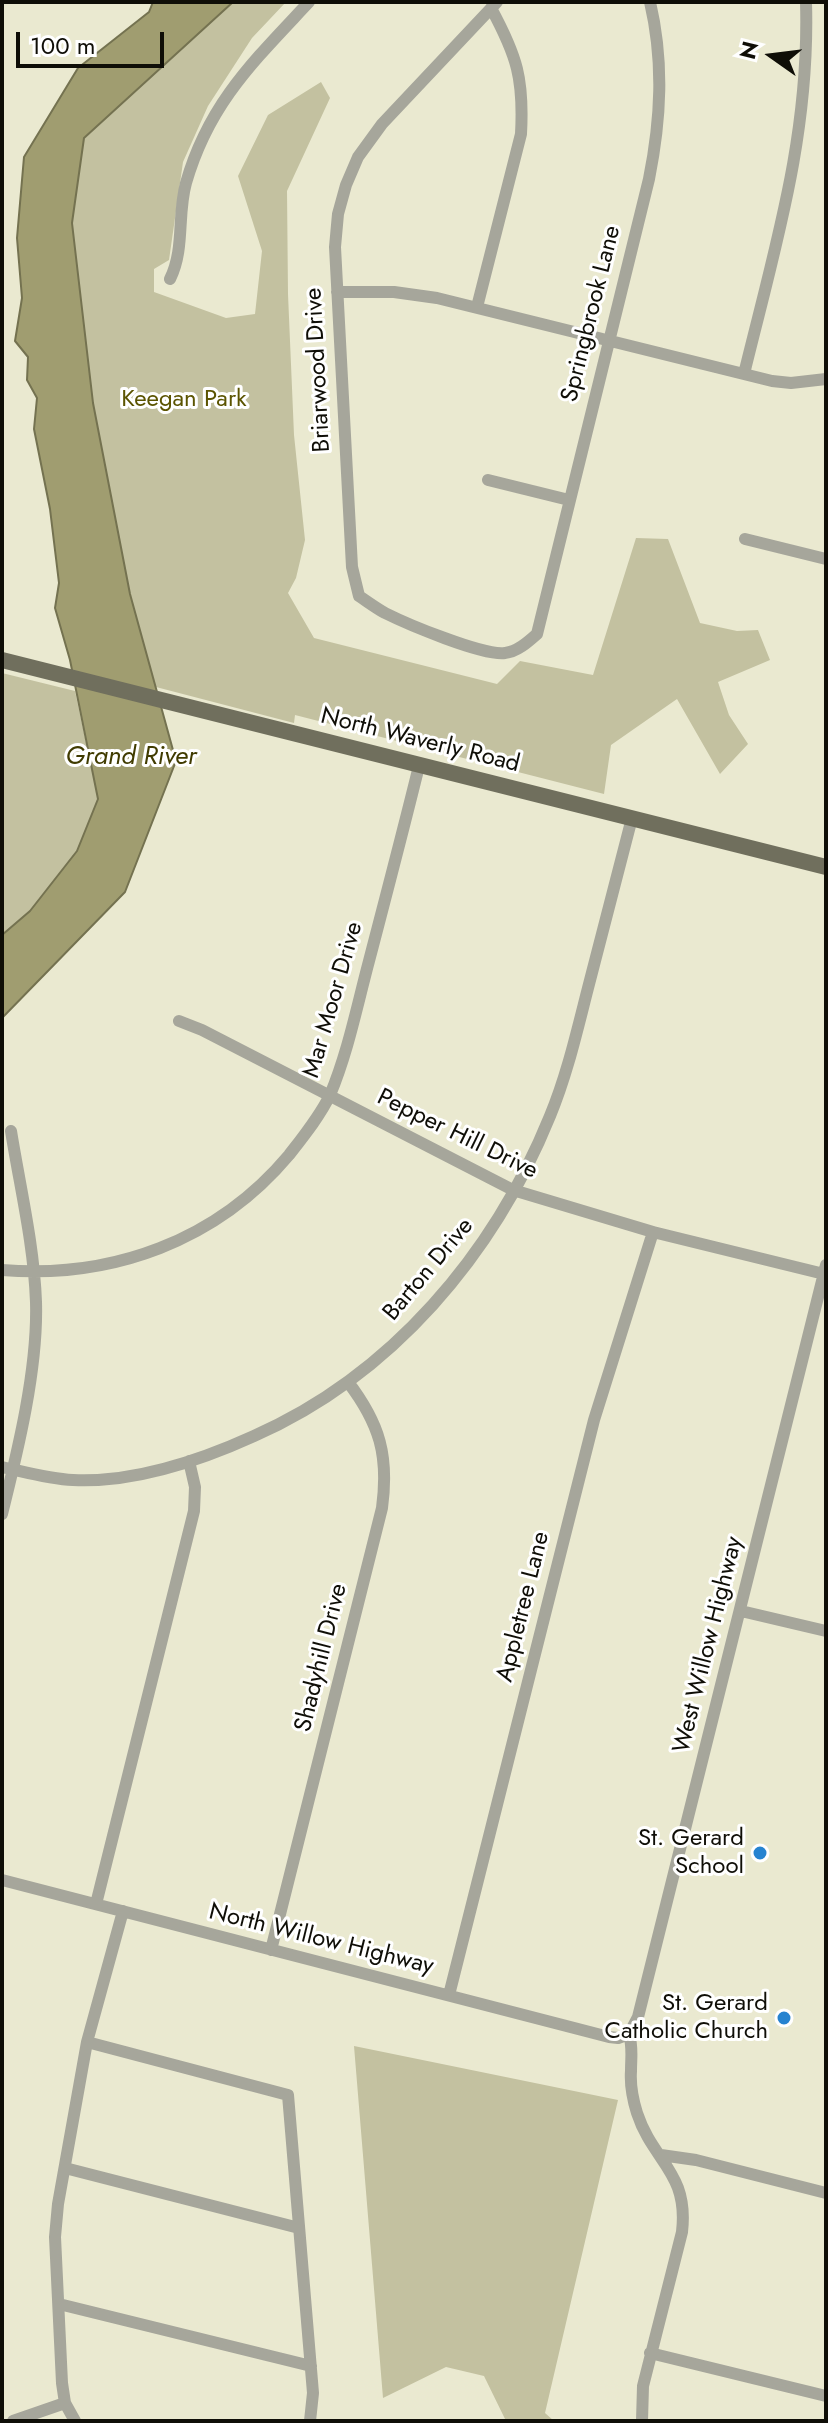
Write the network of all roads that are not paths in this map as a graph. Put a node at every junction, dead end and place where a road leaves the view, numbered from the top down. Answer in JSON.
{"nodes":[{"id":1,"x":309,"y":2,"type":"edge"},
{"id":2,"x":650,"y":2,"type":"edge"},
{"id":3,"x":806,"y":2,"type":"edge"},
{"id":4,"x":494,"y":5,"type":"edge"},
{"id":5,"x":170,"y":279,"type":"dead end"},
{"id":6,"x":337,"y":292,"type":"junction"},
{"id":7,"x":477,"y":307,"type":"junction"},
{"id":8,"x":608,"y":340,"type":"junction"},
{"id":9,"x":744,"y":374,"type":"junction"},
{"id":10,"x":826,"y":379,"type":"edge"},
{"id":11,"x":488,"y":480,"type":"dead end"},
{"id":12,"x":569,"y":500,"type":"junction"},
{"id":13,"x":745,"y":539,"type":"dead end"},
{"id":14,"x":826,"y":559,"type":"edge"},
{"id":15,"x":537,"y":634,"type":"joint"},
{"id":16,"x":2,"y":660,"type":"edge"},
{"id":17,"x":419,"y":766,"type":"junction"},
{"id":18,"x":632,"y":818,"type":"junction"},
{"id":19,"x":826,"y":867,"type":"edge"},
{"id":20,"x":179,"y":1021,"type":"dead end"},
{"id":21,"x":329,"y":1097,"type":"junction"},
{"id":22,"x":11,"y":1131,"type":"dead end"},
{"id":23,"x":513,"y":1190,"type":"junction"},
{"id":24,"x":653,"y":1232,"type":"junction"},
{"id":25,"x":2,"y":1270,"type":"edge"},
{"id":26,"x":825,"y":1270,"type":"edge"},
{"id":27,"x":33,"y":1272,"type":"junction"},
{"id":28,"x":348,"y":1382,"type":"junction"},
{"id":29,"x":189,"y":1461,"type":"junction"},
{"id":30,"x":8,"y":1468,"type":"edge"},
{"id":31,"x":2,"y":1514,"type":"edge"},
{"id":32,"x":741,"y":1611,"type":"junction"},
{"id":33,"x":826,"y":1631,"type":"edge"},
{"id":34,"x":2,"y":1880,"type":"edge"},
{"id":35,"x":96,"y":1904,"type":"junction"},
{"id":36,"x":123,"y":1911,"type":"junction"},
{"id":37,"x":271,"y":1950,"type":"junction"},
{"id":38,"x":449,"y":1995,"type":"junction"},
{"id":39,"x":629,"y":2034,"type":"junction"},
{"id":40,"x":87,"y":2042,"type":"junction"},
{"id":41,"x":661,"y":2155,"type":"junction"},
{"id":42,"x":65,"y":2168,"type":"junction"},
{"id":43,"x":826,"y":2193,"type":"edge"},
{"id":44,"x":299,"y":2228,"type":"junction"},
{"id":45,"x":59,"y":2304,"type":"junction"},
{"id":46,"x":650,"y":2353,"type":"junction"},
{"id":47,"x":311,"y":2366,"type":"junction"},
{"id":48,"x":826,"y":2396,"type":"edge"},
{"id":49,"x":65,"y":2403,"type":"junction"},
{"id":50,"x":13,"y":2421,"type":"edge"},
{"id":51,"x":75,"y":2421,"type":"edge"},
{"id":52,"x":310,"y":2421,"type":"edge"},
{"id":53,"x":642,"y":2421,"type":"edge"}],
"edges":[{"from":1,"to":5,"type":"street"},
{"from":2,"to":8,"type":"street","name":"Springbrook Lane"},
{"from":3,"to":9,"type":"street"},
{"from":4,"to":6,"type":"street","name":"Briarwood Drive"},
{"from":4,"to":7,"type":"street"},
{"from":6,"to":7,"type":"street"},
{"from":6,"to":15,"type":"street","name":"Briarwood Drive"},
{"from":7,"to":8,"type":"street"},
{"from":8,"to":9,"type":"street"},
{"from":8,"to":12,"type":"street","name":"Springbrook Lane"},
{"from":9,"to":10,"type":"street"},
{"from":11,"to":12,"type":"street"},
{"from":12,"to":15,"type":"street","name":"Springbrook Lane"},
{"from":13,"to":14,"type":"street"},
{"from":16,"to":17,"type":"main road","name":"North Waverly Road"},
{"from":17,"to":18,"type":"main road","name":"North Waverly Road"},
{"from":17,"to":21,"type":"street","name":"Mar Moor Drive"},
{"from":18,"to":19,"type":"main road","name":"North Waverly Road"},
{"from":18,"to":23,"type":"street","name":"Barton Drive"},
{"from":20,"to":21,"type":"street","name":"Pepper Hill Drive"},
{"from":21,"to":23,"type":"street","name":"Pepper Hill Drive"},
{"from":21,"to":27,"type":"street","name":"Mar Moor Drive"},
{"from":22,"to":27,"type":"street"},
{"from":23,"to":24,"type":"street","name":"Pepper Hill Drive"},
{"from":23,"to":28,"type":"street","name":"Barton Drive"},
{"from":24,"to":26,"type":"street","name":"Pepper Hill Drive"},
{"from":24,"to":38,"type":"street","name":"Appletree Lane"},
{"from":25,"to":27,"type":"street","name":"Mar Moor Drive"},
{"from":26,"to":32,"type":"street","name":"West Willow Highway"},
{"from":27,"to":30,"type":"street"},
{"from":28,"to":29,"type":"street","name":"Barton Drive"},
{"from":28,"to":37,"type":"street","name":"Shadyhill Drive"},
{"from":29,"to":30,"type":"street","name":"Barton Drive"},
{"from":29,"to":35,"type":"street"},
{"from":30,"to":31,"type":"street"},
{"from":32,"to":33,"type":"street"},
{"from":32,"to":39,"type":"street","name":"West Willow Highway"},
{"from":34,"to":35,"type":"street","name":"North Willow Highway"},
{"from":35,"to":36,"type":"street","name":"North Willow Highway"},
{"from":36,"to":37,"type":"street","name":"North Willow Highway"},
{"from":36,"to":40,"type":"street"},
{"from":37,"to":38,"type":"street","name":"North Willow Highway"},
{"from":38,"to":39,"type":"street","name":"North Willow Highway"},
{"from":39,"to":41,"type":"street"},
{"from":40,"to":42,"type":"street"},
{"from":40,"to":44,"type":"street"},
{"from":41,"to":43,"type":"street"},
{"from":41,"to":46,"type":"street"},
{"from":42,"to":44,"type":"street"},
{"from":42,"to":45,"type":"street"},
{"from":44,"to":47,"type":"street"},
{"from":45,"to":47,"type":"street"},
{"from":45,"to":49,"type":"street"},
{"from":46,"to":48,"type":"street"},
{"from":46,"to":53,"type":"street"},
{"from":47,"to":52,"type":"street"},
{"from":49,"to":50,"type":"street"},
{"from":49,"to":51,"type":"street"}]}
